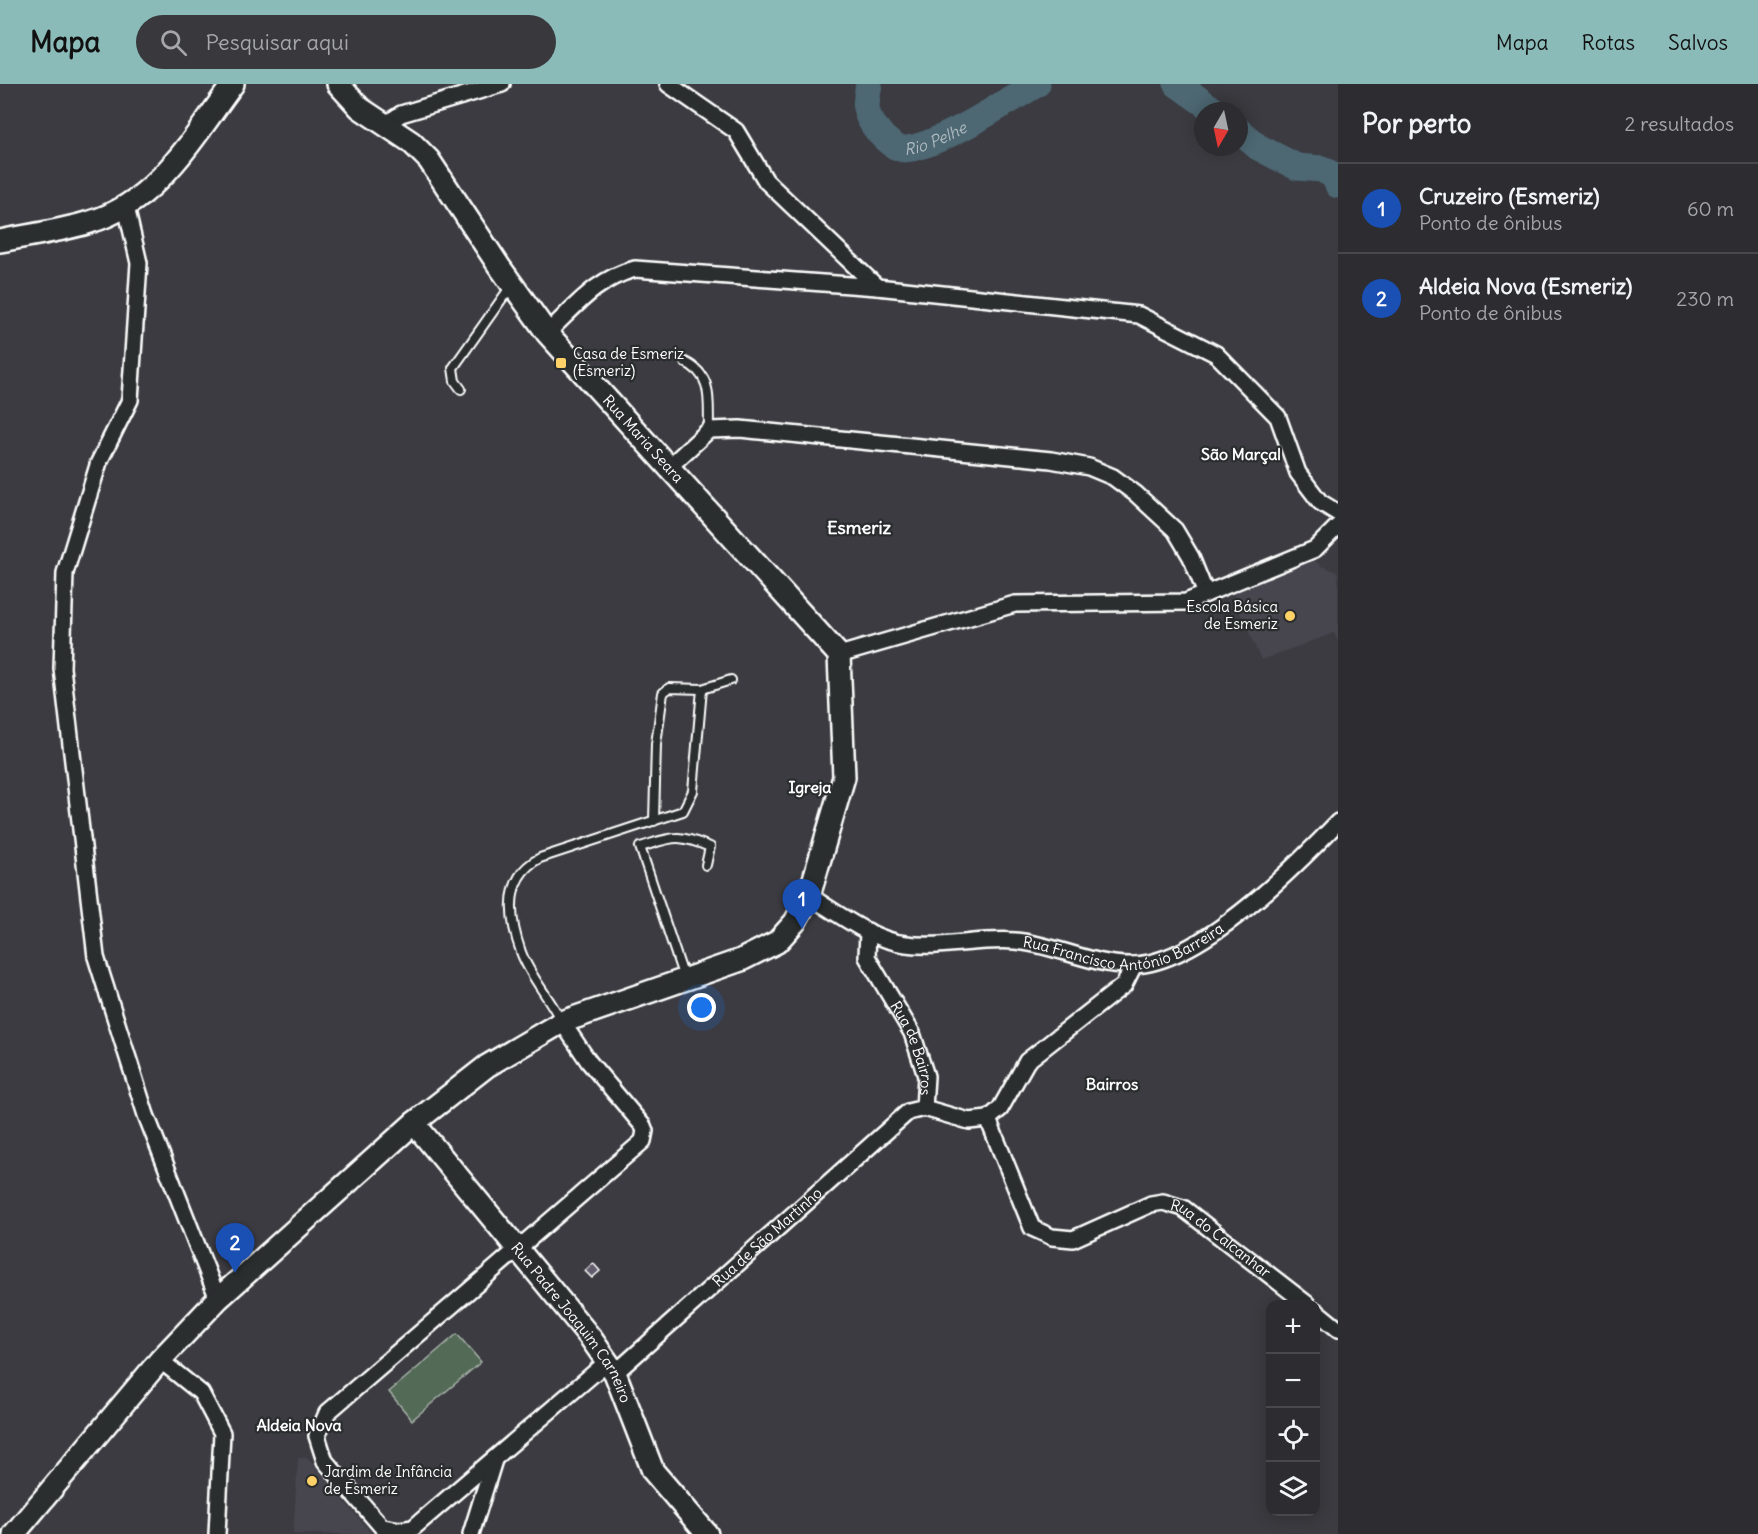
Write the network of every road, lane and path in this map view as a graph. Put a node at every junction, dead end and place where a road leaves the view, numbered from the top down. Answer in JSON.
{"nodes":[{"id":1,"x":233,"y":84,"type":"edge"},
{"id":2,"x":338,"y":84,"type":"edge"},
{"id":3,"x":502,"y":84,"type":"edge"},
{"id":4,"x":668,"y":84,"type":"edge"},
{"id":5,"x":386,"y":124,"type":"junction"},
{"id":6,"x":126,"y":207,"type":"junction"},
{"id":7,"x":0,"y":241,"type":"edge"},
{"id":8,"x":512,"y":285,"type":"junction"},
{"id":9,"x":877,"y":287,"type":"junction"},
{"id":10,"x":548,"y":333,"type":"junction"},
{"id":11,"x":685,"y":362,"type":"dead end"},
{"id":12,"x":461,"y":389,"type":"dead end"},
{"id":13,"x":709,"y":430,"type":"junction"},
{"id":14,"x":669,"y":467,"type":"junction"},
{"id":15,"x":1338,"y":513,"type":"edge"},
{"id":16,"x":1338,"y":526,"type":"edge"},
{"id":17,"x":1206,"y":594,"type":"junction"},
{"id":18,"x":839,"y":655,"type":"junction"},
{"id":19,"x":731,"y":680,"type":"dead end"},
{"id":20,"x":702,"y":689,"type":"junction"},
{"id":21,"x":654,"y":821,"type":"junction"},
{"id":22,"x":1338,"y":822,"type":"edge"},
{"id":23,"x":706,"y":865,"type":"dead end"},
{"id":24,"x":809,"y":896,"type":"junction"},
{"id":25,"x":868,"y":931,"type":"junction"},
{"id":26,"x":1134,"y":965,"type":"junction"},
{"id":27,"x":684,"y":979,"type":"junction"},
{"id":28,"x":562,"y":1022,"type":"junction"},
{"id":29,"x":924,"y":1108,"type":"junction"},
{"id":30,"x":988,"y":1119,"type":"junction"},
{"id":31,"x":414,"y":1123,"type":"junction"},
{"id":32,"x":517,"y":1249,"type":"junction"},
{"id":33,"x":218,"y":1299,"type":"junction"},
{"id":34,"x":1301,"y":1300,"type":"edge"},
{"id":35,"x":1320,"y":1314,"type":"edge"},
{"id":36,"x":1338,"y":1329,"type":"edge"},
{"id":37,"x":160,"y":1360,"type":"junction"},
{"id":38,"x":611,"y":1367,"type":"junction"},
{"id":39,"x":494,"y":1460,"type":"junction"},
{"id":40,"x":14,"y":1534,"type":"edge"},
{"id":41,"x":217,"y":1534,"type":"edge"},
{"id":42,"x":471,"y":1534,"type":"edge"},
{"id":43,"x":707,"y":1534,"type":"edge"}],
"edges":[{"from":1,"to":6,"type":"street"},
{"from":2,"to":5,"type":"street","name":"Rua Maria Seara"},
{"from":3,"to":5,"type":"street"},
{"from":4,"to":9,"type":"street"},
{"from":5,"to":8,"type":"street","name":"Rua Maria Seara"},
{"from":6,"to":7,"type":"street"},
{"from":6,"to":33,"type":"street"},
{"from":8,"to":10,"type":"street","name":"Rua Maria Seara"},
{"from":8,"to":12,"type":"lane"},
{"from":9,"to":10,"type":"street"},
{"from":9,"to":15,"type":"street"},
{"from":10,"to":14,"type":"street","name":"Rua Maria Seara"},
{"from":11,"to":13,"type":"lane"},
{"from":13,"to":14,"type":"street"},
{"from":13,"to":17,"type":"street"},
{"from":14,"to":18,"type":"street","name":"Rua Maria Seara"},
{"from":16,"to":17,"type":"street"},
{"from":17,"to":18,"type":"street"},
{"from":18,"to":24,"type":"street"},
{"from":19,"to":20,"type":"lane"},
{"from":20,"to":21,"type":"lane"},
{"from":20,"to":21,"type":"lane"},
{"from":21,"to":28,"type":"lane"},
{"from":22,"to":26,"type":"street","name":"Rua Francisco António Barreira"},
{"from":23,"to":27,"type":"lane"},
{"from":24,"to":25,"type":"street","name":"Rua Francisco António Barreira"},
{"from":24,"to":27,"type":"street"},
{"from":25,"to":26,"type":"street","name":"Rua Francisco António Barreira"},
{"from":25,"to":29,"type":"street","name":"Rua de Bairros"},
{"from":26,"to":30,"type":"street"},
{"from":27,"to":28,"type":"street"},
{"from":28,"to":31,"type":"street"},
{"from":28,"to":32,"type":"street","name":"Rua de São Martinho"},
{"from":29,"to":30,"type":"street","name":"Rua de Bairros"},
{"from":29,"to":38,"type":"street","name":"Rua de São Martinho"},
{"from":30,"to":34,"type":"street","name":"Rua do Calcanhar"},
{"from":31,"to":32,"type":"street","name":"Rua Padre Joaquim Carneiro"},
{"from":31,"to":33,"type":"street"},
{"from":32,"to":38,"type":"street","name":"Rua Padre Joaquim Carneiro"},
{"from":32,"to":39,"type":"street","name":"Rua de São Martinho"},
{"from":33,"to":37,"type":"street"},
{"from":35,"to":36,"type":"street"},
{"from":37,"to":40,"type":"street"},
{"from":37,"to":41,"type":"street"},
{"from":38,"to":39,"type":"street","name":"Rua de São Martinho"},
{"from":38,"to":43,"type":"street","name":"Rua Padre Joaquim Carneiro"},
{"from":39,"to":42,"type":"street"}]}
